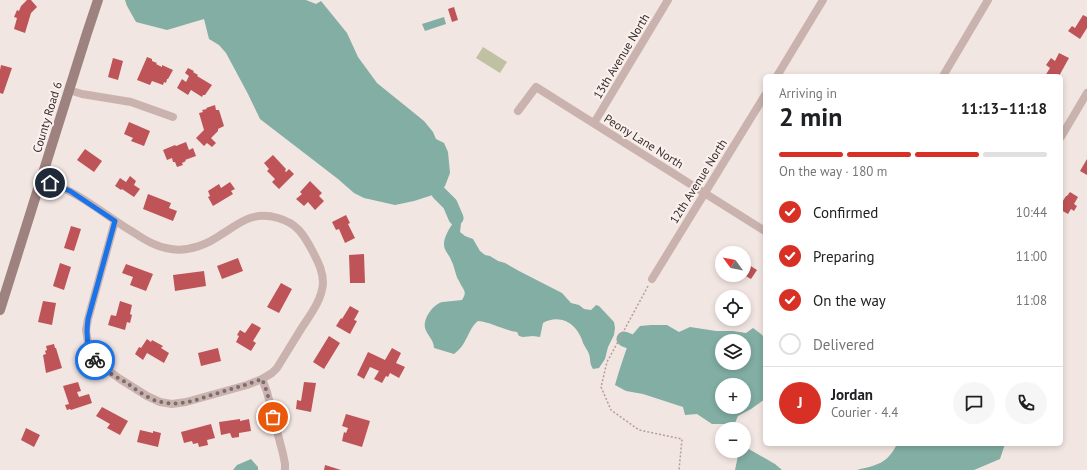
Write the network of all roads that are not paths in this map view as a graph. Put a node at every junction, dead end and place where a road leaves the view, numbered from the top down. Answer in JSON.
{"nodes":[{"id":1,"x":98,"y":0,"type":"edge"},
{"id":2,"x":668,"y":0,"type":"edge"},
{"id":3,"x":823,"y":0,"type":"edge"},
{"id":4,"x":988,"y":0,"type":"edge"},
{"id":5,"x":777,"y":74,"type":"edge"},
{"id":6,"x":944,"y":74,"type":"edge"},
{"id":7,"x":69,"y":90,"type":"junction"},
{"id":8,"x":1087,"y":93,"type":"edge"},
{"id":9,"x":763,"y":98,"type":"edge"},
{"id":10,"x":518,"y":111,"type":"dead end"},
{"id":11,"x":173,"y":117,"type":"dead end"},
{"id":12,"x":594,"y":123,"type":"junction"},
{"id":13,"x":1063,"y":134,"type":"edge"},
{"id":14,"x":41,"y":180,"type":"junction"},
{"id":15,"x":705,"y":193,"type":"junction"},
{"id":16,"x":115,"y":221,"type":"junction"},
{"id":17,"x":763,"y":230,"type":"edge"},
{"id":18,"x":652,"y":279,"type":"road end"},
{"id":19,"x":0,"y":310,"type":"edge"},
{"id":20,"x":262,"y":379,"type":"junction"},
{"id":21,"x":285,"y":470,"type":"edge"}],
"edges":[{"from":1,"to":7,"type":"main road","name":"County Road 6"},
{"from":2,"to":12,"type":"street","name":"13th Avenue North"},
{"from":3,"to":5,"type":"street"},
{"from":4,"to":6,"type":"street"},
{"from":7,"to":11,"type":"street"},
{"from":7,"to":14,"type":"main road","name":"County Road 6"},
{"from":8,"to":13,"type":"street"},
{"from":9,"to":15,"type":"street","name":"12th Avenue North"},
{"from":10,"to":12,"type":"street","name":"Peony Lane North"},
{"from":12,"to":15,"type":"street","name":"Peony Lane North"},
{"from":14,"to":16,"type":"street"},
{"from":14,"to":19,"type":"main road","name":"County Road 6"},
{"from":15,"to":17,"type":"street","name":"Peony Lane North"},
{"from":15,"to":18,"type":"street","name":"12th Avenue North"},
{"from":16,"to":20,"type":"street"},
{"from":16,"to":20,"type":"street"},
{"from":20,"to":21,"type":"street"}]}
